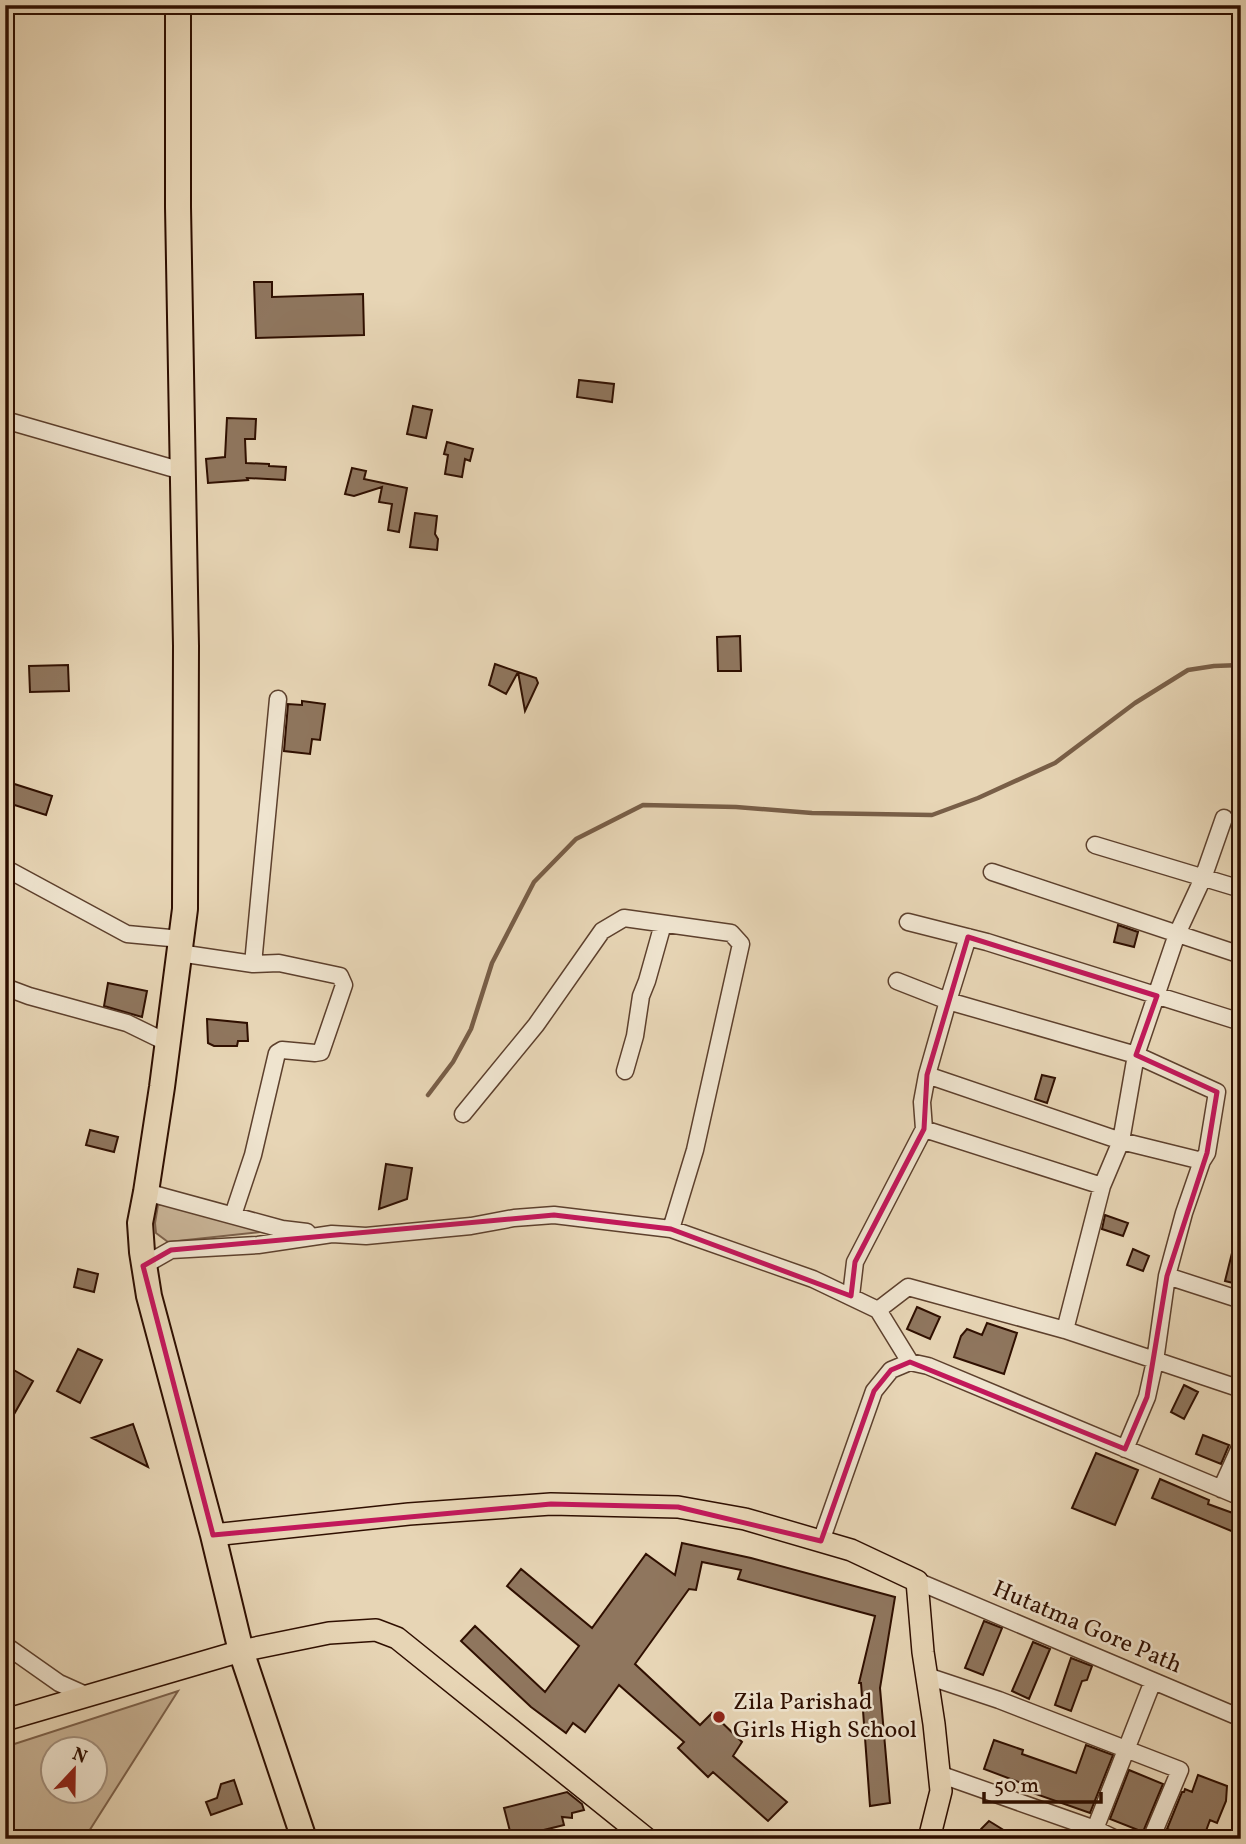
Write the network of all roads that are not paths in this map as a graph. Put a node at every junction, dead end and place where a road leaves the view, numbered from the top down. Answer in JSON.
{"nodes":[{"id":1,"x":178,"y":5,"type":"edge"},
{"id":2,"x":5,"y":421,"type":"edge"},
{"id":3,"x":183,"y":471,"type":"junction"},
{"id":4,"x":278,"y":699,"type":"dead end"},
{"id":5,"x":1224,"y":818,"type":"dead end"},
{"id":6,"x":1095,"y":845,"type":"dead end"},
{"id":7,"x":5,"y":868,"type":"edge"},
{"id":8,"x":992,"y":872,"type":"dead end"},
{"id":9,"x":1203,"y":878,"type":"junction"},
{"id":10,"x":1241,"y":889,"type":"edge"},
{"id":11,"x":908,"y":922,"type":"dead end"},
{"id":12,"x":663,"y":924,"type":"junction"},
{"id":13,"x":1177,"y":934,"type":"junction"},
{"id":14,"x":968,"y":937,"type":"junction"},
{"id":15,"x":180,"y":946,"type":"junction"},
{"id":16,"x":1241,"y":955,"type":"edge"},
{"id":17,"x":253,"y":964,"type":"junction"},
{"id":18,"x":897,"y":981,"type":"dead end"},
{"id":19,"x":5,"y":987,"type":"edge"},
{"id":20,"x":1157,"y":996,"type":"junction"},
{"id":21,"x":948,"y":1001,"type":"junction"},
{"id":22,"x":1241,"y":1022,"type":"edge"},
{"id":23,"x":168,"y":1043,"type":"junction"},
{"id":24,"x":1136,"y":1055,"type":"junction"},
{"id":25,"x":625,"y":1071,"type":"dead end"},
{"id":26,"x":927,"y":1075,"type":"junction"},
{"id":27,"x":463,"y":1114,"type":"dead end"},
{"id":28,"x":924,"y":1129,"type":"junction"},
{"id":29,"x":1121,"y":1141,"type":"junction"},
{"id":30,"x":1202,"y":1161,"type":"junction"},
{"id":31,"x":1102,"y":1186,"type":"junction"},
{"id":32,"x":146,"y":1192,"type":"junction"},
{"id":33,"x":233,"y":1215,"type":"junction"},
{"id":34,"x":671,"y":1229,"type":"junction"},
{"id":35,"x":332,"y":1234,"type":"junction"},
{"id":36,"x":143,"y":1266,"type":"junction"},
{"id":37,"x":1167,"y":1276,"type":"junction"},
{"id":38,"x":851,"y":1296,"type":"junction"},
{"id":39,"x":1241,"y":1300,"type":"edge"},
{"id":40,"x":878,"y":1310,"type":"junction"},
{"id":41,"x":1065,"y":1330,"type":"junction"},
{"id":42,"x":1155,"y":1361,"type":"junction"},
{"id":43,"x":910,"y":1362,"type":"junction"},
{"id":44,"x":1241,"y":1389,"type":"edge"},
{"id":45,"x":1241,"y":1445,"type":"edge"},
{"id":46,"x":1125,"y":1449,"type":"junction"},
{"id":47,"x":1221,"y":1489,"type":"junction"},
{"id":48,"x":1241,"y":1497,"type":"edge"},
{"id":49,"x":213,"y":1535,"type":"junction"},
{"id":50,"x":821,"y":1541,"type":"junction"},
{"id":51,"x":916,"y":1581,"type":"junction"},
{"id":52,"x":5,"y":1645,"type":"edge"},
{"id":53,"x":241,"y":1651,"type":"junction"},
{"id":54,"x":927,"y":1676,"type":"junction"},
{"id":55,"x":1153,"y":1681,"type":"junction"},
{"id":56,"x":88,"y":1696,"type":"junction"},
{"id":57,"x":1241,"y":1718,"type":"edge"},
{"id":58,"x":5,"y":1720,"type":"edge"},
{"id":59,"x":1127,"y":1750,"type":"junction"},
{"id":60,"x":939,"y":1774,"type":"junction"},
{"id":61,"x":1095,"y":1829,"type":"junction"},
{"id":62,"x":304,"y":1839,"type":"edge"},
{"id":63,"x":647,"y":1839,"type":"edge"},
{"id":64,"x":929,"y":1839,"type":"edge"},
{"id":65,"x":1116,"y":1839,"type":"edge"},
{"id":66,"x":1151,"y":1839,"type":"edge"}],
"edges":[{"from":1,"to":3,"type":"highway"},
{"from":2,"to":3,"type":"street"},
{"from":3,"to":15,"type":"highway"},
{"from":4,"to":17,"type":"street"},
{"from":5,"to":9,"type":"street"},
{"from":6,"to":9,"type":"street"},
{"from":7,"to":15,"type":"street"},
{"from":8,"to":13,"type":"street"},
{"from":9,"to":10,"type":"street"},
{"from":9,"to":13,"type":"street"},
{"from":11,"to":14,"type":"street"},
{"from":12,"to":25,"type":"street"},
{"from":12,"to":27,"type":"street"},
{"from":12,"to":34,"type":"street"},
{"from":13,"to":16,"type":"street"},
{"from":13,"to":20,"type":"street"},
{"from":14,"to":20,"type":"street"},
{"from":14,"to":21,"type":"street"},
{"from":15,"to":17,"type":"street"},
{"from":15,"to":23,"type":"highway"},
{"from":17,"to":33,"type":"street"},
{"from":18,"to":21,"type":"street"},
{"from":19,"to":23,"type":"street"},
{"from":20,"to":22,"type":"street"},
{"from":20,"to":24,"type":"street"},
{"from":21,"to":24,"type":"street"},
{"from":21,"to":26,"type":"street"},
{"from":23,"to":32,"type":"highway"},
{"from":24,"to":29,"type":"street"},
{"from":24,"to":30,"type":"street"},
{"from":26,"to":28,"type":"street"},
{"from":26,"to":29,"type":"street"},
{"from":28,"to":31,"type":"street"},
{"from":28,"to":38,"type":"street"},
{"from":29,"to":30,"type":"street"},
{"from":29,"to":31,"type":"street"},
{"from":30,"to":37,"type":"street"},
{"from":31,"to":41,"type":"street"},
{"from":32,"to":33,"type":"street"},
{"from":32,"to":36,"type":"highway"},
{"from":33,"to":35,"type":"street"},
{"from":34,"to":35,"type":"street"},
{"from":34,"to":38,"type":"street"},
{"from":35,"to":36,"type":"street"},
{"from":36,"to":49,"type":"highway"},
{"from":37,"to":39,"type":"street"},
{"from":37,"to":42,"type":"street"},
{"from":38,"to":40,"type":"street"},
{"from":40,"to":41,"type":"street"},
{"from":40,"to":43,"type":"street"},
{"from":41,"to":42,"type":"street"},
{"from":42,"to":44,"type":"street"},
{"from":42,"to":46,"type":"street"},
{"from":43,"to":46,"type":"street"},
{"from":43,"to":50,"type":"street"},
{"from":45,"to":47,"type":"street"},
{"from":46,"to":47,"type":"street"},
{"from":47,"to":48,"type":"street"},
{"from":49,"to":50,"type":"main road"},
{"from":49,"to":53,"type":"highway"},
{"from":50,"to":51,"type":"main road"},
{"from":51,"to":54,"type":"main road"},
{"from":51,"to":55,"type":"street","name":"Hutatma Gore Path"},
{"from":52,"to":56,"type":"street"},
{"from":53,"to":56,"type":"main road"},
{"from":53,"to":62,"type":"highway"},
{"from":53,"to":63,"type":"main road"},
{"from":54,"to":59,"type":"street"},
{"from":54,"to":60,"type":"main road"},
{"from":55,"to":57,"type":"street","name":"Hutatma Gore Path"},
{"from":55,"to":59,"type":"street"},
{"from":56,"to":58,"type":"main road"},
{"from":59,"to":61,"type":"street"},
{"from":59,"to":66,"type":"street"},
{"from":60,"to":61,"type":"street"},
{"from":60,"to":64,"type":"main road"},
{"from":61,"to":65,"type":"street"}]}
